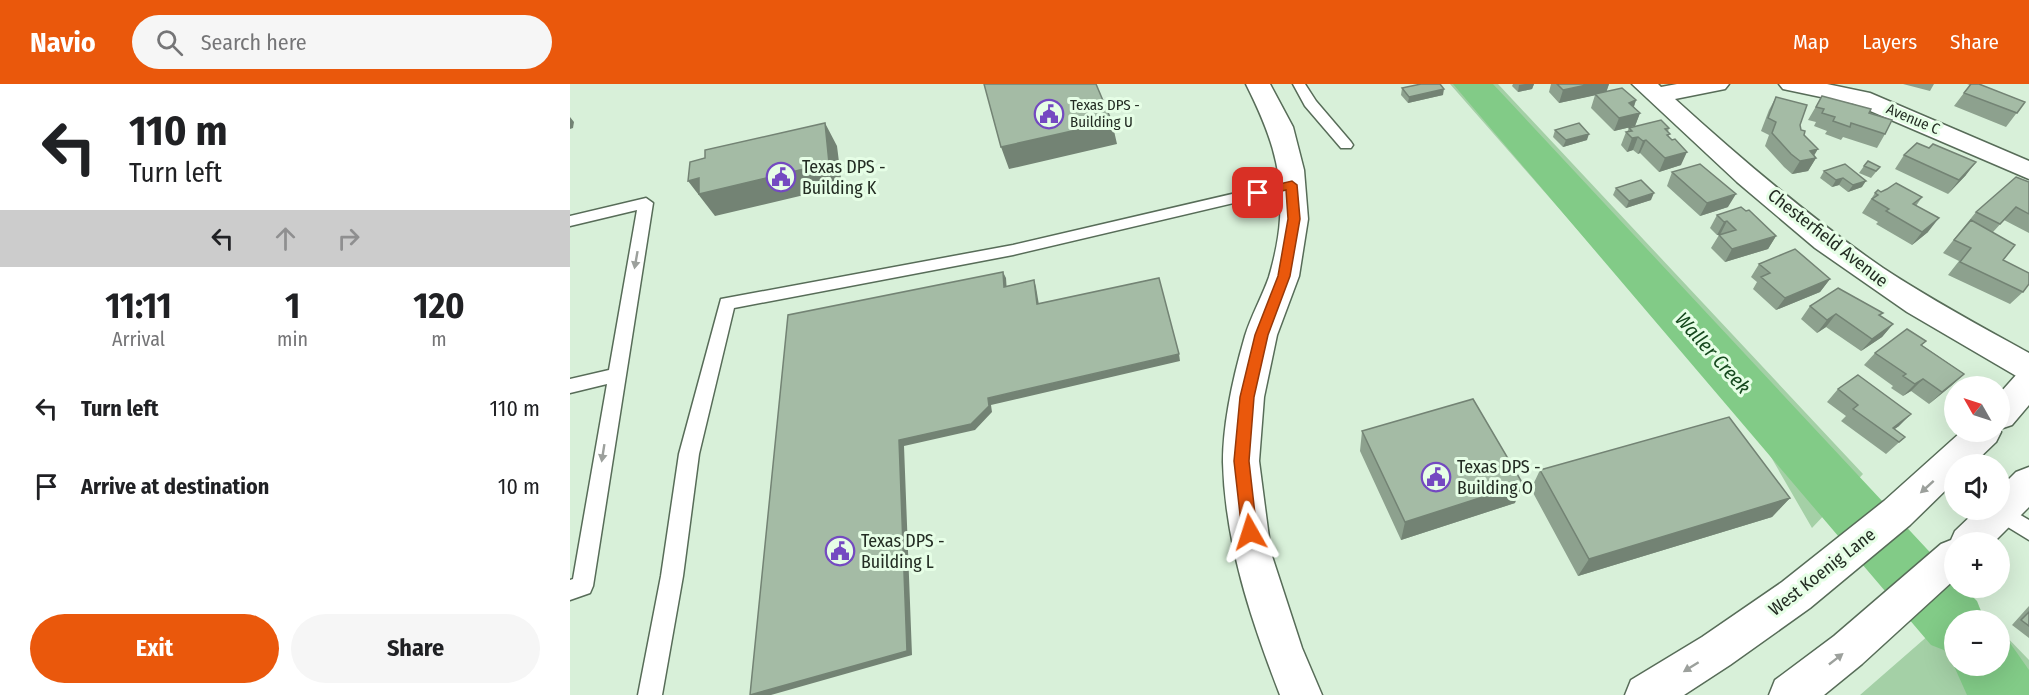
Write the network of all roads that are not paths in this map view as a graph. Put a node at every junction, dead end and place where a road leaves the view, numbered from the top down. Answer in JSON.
{"nodes":[{"id":1,"x":1258,"y":84,"type":"edge"},
{"id":2,"x":1299,"y":84,"type":"edge"},
{"id":3,"x":1717,"y":84,"type":"edge"},
{"id":4,"x":1791,"y":84,"type":"edge"},
{"id":5,"x":1650,"y":90,"type":"edge"},
{"id":6,"x":1346,"y":145,"type":"dead end"},
{"id":7,"x":2029,"y":171,"type":"edge"},
{"id":8,"x":1292,"y":185,"type":"junction"},
{"id":9,"x":570,"y":222,"type":"edge"},
{"id":10,"x":2029,"y":368,"type":"edge"},
{"id":11,"x":616,"y":375,"type":"junction"},
{"id":12,"x":2029,"y":382,"type":"edge"},
{"id":13,"x":570,"y":386,"type":"edge"},
{"id":14,"x":2010,"y":404,"type":"edge"},
{"id":15,"x":1973,"y":442,"type":"edge"},
{"id":16,"x":2029,"y":483,"type":"edge"},
{"id":17,"x":2015,"y":521,"type":"edge"},
{"id":18,"x":1996,"y":532,"type":"edge"},
{"id":19,"x":1944,"y":566,"type":"edge"},
{"id":20,"x":576,"y":588,"type":"edge"},
{"id":21,"x":650,"y":695,"type":"edge"},
{"id":22,"x":1300,"y":695,"type":"edge"},
{"id":23,"x":1647,"y":695,"type":"edge"},
{"id":24,"x":1790,"y":695,"type":"edge"}],
"edges":[{"from":1,"to":8,"type":"street"},
{"from":2,"to":6,"type":"lane"},
{"from":3,"to":5,"type":"street"},
{"from":4,"to":7,"type":"street","name":"Avenue C"},
{"from":5,"to":10,"type":"street","name":"Chesterfield Avenue"},
{"from":8,"to":21,"type":"lane"},
{"from":8,"to":22,"type":"street"},
{"from":9,"to":11,"type":"lane","one_way":true},
{"from":11,"to":13,"type":"lane"},
{"from":11,"to":20,"type":"lane","one_way":true},
{"from":12,"to":14,"type":"street"},
{"from":15,"to":23,"type":"street","name":"West Koenig Lane","one_way":true},
{"from":16,"to":17,"type":"street"},
{"from":17,"to":18,"type":"street"},
{"from":24,"to":19,"type":"street","one_way":true}]}
